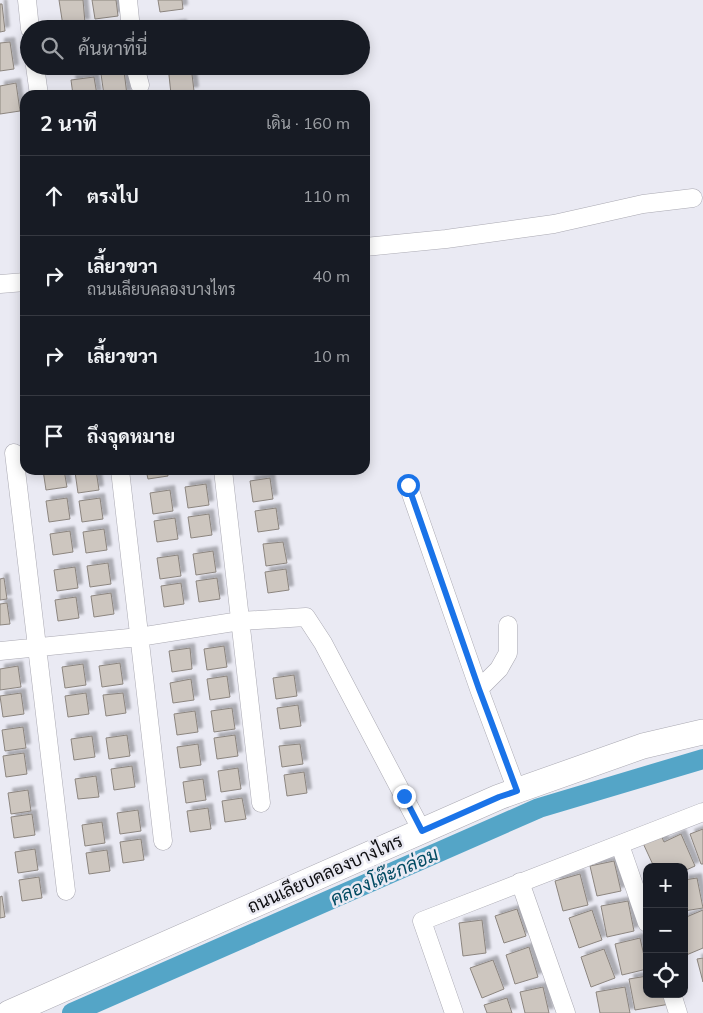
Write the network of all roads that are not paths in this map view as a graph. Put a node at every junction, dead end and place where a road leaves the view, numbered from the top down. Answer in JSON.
{"nodes":[{"id":1,"x":27,"y":0,"type":"edge"},
{"id":2,"x":128,"y":0,"type":"edge"},
{"id":3,"x":29,"y":20,"type":"edge"},
{"id":4,"x":130,"y":20,"type":"edge"},
{"id":5,"x":36,"y":75,"type":"edge"},
{"id":6,"x":137,"y":75,"type":"edge"},
{"id":7,"x":140,"y":85,"type":"dead end"},
{"id":8,"x":38,"y":90,"type":"edge"},
{"id":9,"x":693,"y":198,"type":"dead end"},
{"id":10,"x":370,"y":247,"type":"edge"},
{"id":11,"x":20,"y":282,"type":"edge"},
{"id":12,"x":0,"y":284,"type":"edge"},
{"id":13,"x":14,"y":453,"type":"dead end"},
{"id":14,"x":121,"y":475,"type":"edge"},
{"id":15,"x":224,"y":475,"type":"edge"},
{"id":16,"x":408,"y":485,"type":"dead end"},
{"id":17,"x":240,"y":621,"type":"junction"},
{"id":18,"x":508,"y":625,"type":"dead end"},
{"id":19,"x":139,"y":637,"type":"junction"},
{"id":20,"x":37,"y":646,"type":"junction"},
{"id":21,"x":0,"y":651,"type":"edge"},
{"id":22,"x":479,"y":689,"type":"junction"},
{"id":23,"x":703,"y":732,"type":"edge"},
{"id":24,"x":517,"y":791,"type":"junction"},
{"id":25,"x":261,"y":803,"type":"dead end"},
{"id":26,"x":703,"y":812,"type":"edge"},
{"id":27,"x":422,"y":831,"type":"junction"},
{"id":28,"x":163,"y":842,"type":"dead end"},
{"id":29,"x":620,"y":845,"type":"junction"},
{"id":30,"x":520,"y":882,"type":"junction"},
{"id":31,"x":66,"y":891,"type":"dead end"},
{"id":32,"x":643,"y":911,"type":"edge"},
{"id":33,"x":673,"y":998,"type":"edge"},
{"id":34,"x":9,"y":1013,"type":"edge"},
{"id":35,"x":454,"y":1013,"type":"edge"},
{"id":36,"x":566,"y":1013,"type":"edge"},
{"id":37,"x":678,"y":1013,"type":"edge"}],
"edges":[{"from":1,"to":3,"type":"street"},
{"from":2,"to":4,"type":"street"},
{"from":5,"to":8,"type":"street"},
{"from":6,"to":7,"type":"street"},
{"from":9,"to":10,"type":"street"},
{"from":11,"to":12,"type":"street"},
{"from":13,"to":20,"type":"street"},
{"from":14,"to":19,"type":"street"},
{"from":15,"to":17,"type":"street"},
{"from":16,"to":22,"type":"street"},
{"from":17,"to":19,"type":"street"},
{"from":17,"to":25,"type":"street"},
{"from":17,"to":27,"type":"street"},
{"from":18,"to":22,"type":"street"},
{"from":19,"to":20,"type":"street"},
{"from":19,"to":28,"type":"street"},
{"from":20,"to":21,"type":"street"},
{"from":20,"to":31,"type":"street"},
{"from":22,"to":24,"type":"street"},
{"from":23,"to":24,"type":"street","name":"ถนนเลียบคลองบางไทร"},
{"from":24,"to":27,"type":"street","name":"ถนนเลียบคลองบางไทร"},
{"from":26,"to":29,"type":"street"},
{"from":27,"to":34,"type":"street","name":"ถนนเลียบคลองบางไทร"},
{"from":29,"to":30,"type":"street"},
{"from":29,"to":32,"type":"street"},
{"from":30,"to":35,"type":"street"},
{"from":30,"to":36,"type":"street"},
{"from":33,"to":37,"type":"street"}]}
